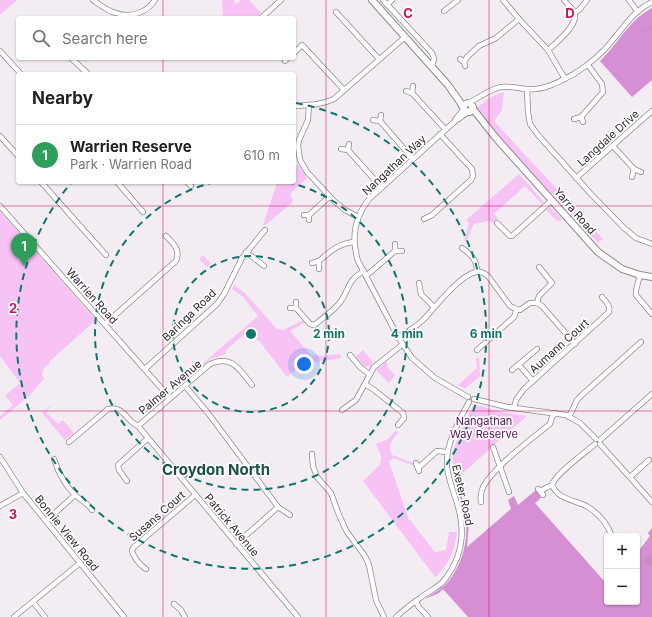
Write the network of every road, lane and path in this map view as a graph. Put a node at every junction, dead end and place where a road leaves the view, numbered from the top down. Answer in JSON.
{"nodes":[{"id":1,"x":93,"y":0,"type":"edge"},
{"id":2,"x":155,"y":0,"type":"edge"},
{"id":3,"x":281,"y":0,"type":"edge"},
{"id":4,"x":372,"y":0,"type":"edge"},
{"id":5,"x":383,"y":0,"type":"edge"},
{"id":6,"x":392,"y":0,"type":"edge"},
{"id":7,"x":458,"y":0,"type":"edge"},
{"id":8,"x":503,"y":0,"type":"edge"},
{"id":9,"x":564,"y":0,"type":"edge"},
{"id":10,"x":587,"y":0,"type":"edge"},
{"id":11,"x":629,"y":0,"type":"edge"},
{"id":12,"x":652,"y":2,"type":"edge"},
{"id":13,"x":387,"y":5,"type":"junction"},
{"id":14,"x":444,"y":11,"type":"dead end"},
{"id":15,"x":336,"y":12,"type":"dead end"},
{"id":16,"x":637,"y":12,"type":"junction"},
{"id":17,"x":575,"y":13,"type":"junction"},
{"id":18,"x":263,"y":16,"type":"edge"},
{"id":19,"x":519,"y":19,"type":"junction"},
{"id":20,"x":404,"y":37,"type":"junction"},
{"id":21,"x":548,"y":50,"type":"junction"},
{"id":22,"x":0,"y":51,"type":"edge"},
{"id":23,"x":296,"y":51,"type":"edge"},
{"id":24,"x":73,"y":60,"type":"edge"},
{"id":25,"x":379,"y":60,"type":"junction"},
{"id":26,"x":463,"y":62,"type":"dead end"},
{"id":27,"x":588,"y":65,"type":"junction"},
{"id":28,"x":432,"y":67,"type":"junction"},
{"id":29,"x":19,"y":72,"type":"edge"},
{"id":30,"x":86,"y":72,"type":"edge"},
{"id":31,"x":564,"y":79,"type":"junction"},
{"id":32,"x":413,"y":86,"type":"dead end"},
{"id":33,"x":527,"y":89,"type":"junction"},
{"id":34,"x":344,"y":90,"type":"junction"},
{"id":35,"x":406,"y":91,"type":"dead end"},
{"id":36,"x":412,"y":93,"type":"junction"},
{"id":37,"x":309,"y":105,"type":"junction"},
{"id":38,"x":296,"y":106,"type":"edge"},
{"id":39,"x":468,"y":108,"type":"junction"},
{"id":40,"x":651,"y":114,"type":"edge"},
{"id":41,"x":381,"y":115,"type":"dead end"},
{"id":42,"x":581,"y":117,"type":"junction"},
{"id":43,"x":574,"y":119,"type":"dead end"},
{"id":44,"x":373,"y":120,"type":"dead end"},
{"id":45,"x":380,"y":121,"type":"junction"},
{"id":46,"x":583,"y":122,"type":"dead end"},
{"id":47,"x":446,"y":130,"type":"junction"},
{"id":48,"x":440,"y":134,"type":"junction"},
{"id":49,"x":0,"y":137,"type":"edge"},
{"id":50,"x":349,"y":144,"type":"dead end"},
{"id":51,"x":613,"y":146,"type":"junction"},
{"id":52,"x":341,"y":149,"type":"dead end"},
{"id":53,"x":348,"y":150,"type":"junction"},
{"id":54,"x":16,"y":154,"type":"edge"},
{"id":55,"x":413,"y":159,"type":"junction"},
{"id":56,"x":634,"y":169,"type":"junction"},
{"id":57,"x":641,"y":172,"type":"dead end"},
{"id":58,"x":632,"y":177,"type":"dead end"},
{"id":59,"x":576,"y":178,"type":"junction"},
{"id":60,"x":43,"y":184,"type":"edge"},
{"id":61,"x":119,"y":184,"type":"edge"},
{"id":62,"x":381,"y":187,"type":"junction"},
{"id":63,"x":329,"y":197,"type":"junction"},
{"id":64,"x":552,"y":200,"type":"junction"},
{"id":65,"x":0,"y":206,"type":"edge"},
{"id":66,"x":143,"y":212,"type":"dead end"},
{"id":67,"x":358,"y":216,"type":"junction"},
{"id":68,"x":307,"y":217,"type":"dead end"},
{"id":69,"x":424,"y":219,"type":"dead end"},
{"id":70,"x":497,"y":222,"type":"dead end"},
{"id":71,"x":266,"y":230,"type":"dead end"},
{"id":72,"x":166,"y":236,"type":"dead end"},
{"id":73,"x":354,"y":242,"type":"junction"},
{"id":74,"x":395,"y":244,"type":"dead end"},
{"id":75,"x":652,"y":244,"type":"edge"},
{"id":76,"x":462,"y":248,"type":"dead end"},
{"id":77,"x":395,"y":251,"type":"junction"},
{"id":78,"x":402,"y":251,"type":"dead end"},
{"id":79,"x":246,"y":252,"type":"junction"},
{"id":80,"x":106,"y":255,"type":"dead end"},
{"id":81,"x":320,"y":261,"type":"junction"},
{"id":82,"x":312,"y":263,"type":"dead end"},
{"id":83,"x":264,"y":266,"type":"dead end"},
{"id":84,"x":539,"y":267,"type":"dead end"},
{"id":85,"x":319,"y":269,"type":"dead end"},
{"id":86,"x":477,"y":272,"type":"junction"},
{"id":87,"x":365,"y":274,"type":"junction"},
{"id":88,"x":640,"y":275,"type":"junction"},
{"id":89,"x":652,"y":277,"type":"edge"},
{"id":90,"x":419,"y":283,"type":"dead end"},
{"id":91,"x":602,"y":297,"type":"dead end"},
{"id":92,"x":296,"y":302,"type":"dead end"},
{"id":93,"x":537,"y":303,"type":"junction"},
{"id":94,"x":434,"y":307,"type":"junction"},
{"id":95,"x":290,"y":308,"type":"dead end"},
{"id":96,"x":296,"y":308,"type":"junction"},
{"id":97,"x":517,"y":309,"type":"junction"},
{"id":98,"x":652,"y":314,"type":"edge"},
{"id":99,"x":105,"y":324,"type":"junction"},
{"id":100,"x":398,"y":337,"type":"junction"},
{"id":101,"x":641,"y":342,"type":"dead end"},
{"id":102,"x":575,"y":344,"type":"junction"},
{"id":103,"x":402,"y":345,"type":"junction"},
{"id":104,"x":537,"y":349,"type":"dead end"},
{"id":105,"x":478,"y":350,"type":"dead end"},
{"id":106,"x":350,"y":356,"type":"dead end"},
{"id":107,"x":519,"y":365,"type":"junction"},
{"id":108,"x":145,"y":369,"type":"junction"},
{"id":109,"x":512,"y":370,"type":"dead end"},
{"id":110,"x":369,"y":374,"type":"junction"},
{"id":111,"x":533,"y":381,"type":"junction"},
{"id":112,"x":365,"y":384,"type":"junction"},
{"id":113,"x":252,"y":385,"type":"dead end"},
{"id":114,"x":185,"y":386,"type":"junction"},
{"id":115,"x":652,"y":394,"type":"edge"},
{"id":116,"x":170,"y":398,"type":"junction"},
{"id":117,"x":472,"y":401,"type":"junction"},
{"id":118,"x":514,"y":408,"type":"junction"},
{"id":119,"x":342,"y":410,"type":"dead end"},
{"id":120,"x":556,"y":413,"type":"junction"},
{"id":121,"x":570,"y":417,"type":"junction"},
{"id":122,"x":398,"y":425,"type":"dead end"},
{"id":123,"x":138,"y":426,"type":"junction"},
{"id":124,"x":147,"y":439,"type":"junction"},
{"id":125,"x":69,"y":442,"type":"dead end"},
{"id":126,"x":598,"y":442,"type":"junction"},
{"id":127,"x":493,"y":447,"type":"dead end"},
{"id":128,"x":448,"y":452,"type":"junction"},
{"id":129,"x":312,"y":454,"type":"dead end"},
{"id":130,"x":0,"y":457,"type":"edge"},
{"id":131,"x":54,"y":459,"type":"dead end"},
{"id":132,"x":649,"y":460,"type":"dead end"},
{"id":133,"x":418,"y":467,"type":"dead end"},
{"id":134,"x":500,"y":467,"type":"junction"},
{"id":135,"x":630,"y":477,"type":"junction"},
{"id":136,"x":127,"y":481,"type":"dead end"},
{"id":137,"x":552,"y":485,"type":"junction"},
{"id":138,"x":509,"y":492,"type":"dead end"},
{"id":139,"x":540,"y":492,"type":"dead end"},
{"id":140,"x":23,"y":493,"type":"junction"},
{"id":141,"x":75,"y":495,"type":"junction"},
{"id":142,"x":195,"y":495,"type":"junction"},
{"id":143,"x":481,"y":502,"type":"dead end"},
{"id":144,"x":652,"y":502,"type":"edge"},
{"id":145,"x":0,"y":506,"type":"edge"},
{"id":146,"x":278,"y":507,"type":"junction"},
{"id":147,"x":92,"y":510,"type":"dead end"},
{"id":148,"x":290,"y":515,"type":"dead end"},
{"id":149,"x":46,"y":521,"type":"junction"},
{"id":150,"x":610,"y":533,"type":"edge"},
{"id":151,"x":236,"y":544,"type":"junction"},
{"id":152,"x":80,"y":563,"type":"junction"},
{"id":153,"x":146,"y":569,"type":"dead end"},
{"id":154,"x":416,"y":601,"type":"junction"},
{"id":155,"x":32,"y":602,"type":"junction"},
{"id":156,"x":174,"y":604,"type":"dead end"},
{"id":157,"x":14,"y":617,"type":"edge"},
{"id":158,"x":45,"y":617,"type":"edge"},
{"id":159,"x":124,"y":617,"type":"edge"},
{"id":160,"x":185,"y":617,"type":"edge"},
{"id":161,"x":298,"y":617,"type":"edge"},
{"id":162,"x":384,"y":617,"type":"edge"},
{"id":163,"x":396,"y":617,"type":"edge"},
{"id":164,"x":428,"y":617,"type":"edge"}],
"edges":[{"from":1,"to":2,"type":"street"},
{"from":3,"to":18,"type":"street"},
{"from":4,"to":20,"type":"main road","name":"Yarra Road"},
{"from":5,"to":13,"type":"street"},
{"from":6,"to":13,"type":"street"},
{"from":7,"to":14,"type":"street"},
{"from":8,"to":19,"type":"street"},
{"from":9,"to":17,"type":"street"},
{"from":10,"to":17,"type":"street"},
{"from":11,"to":16,"type":"street"},
{"from":12,"to":16,"type":"street"},
{"from":13,"to":28,"type":"street"},
{"from":15,"to":25,"type":"street"},
{"from":16,"to":27,"type":"street"},
{"from":17,"to":21,"type":"street"},
{"from":19,"to":21,"type":"street"},
{"from":19,"to":26,"type":"street"},
{"from":20,"to":25,"type":"street"},
{"from":20,"to":28,"type":"main road","name":"Yarra Road"},
{"from":21,"to":31,"type":"street"},
{"from":22,"to":29,"type":"street"},
{"from":23,"to":34,"type":"street"},
{"from":24,"to":30,"type":"street"},
{"from":25,"to":34,"type":"street"},
{"from":27,"to":31,"type":"street"},
{"from":27,"to":42,"type":"street"},
{"from":28,"to":39,"type":"main road","name":"Yarra Road"},
{"from":31,"to":33,"type":"street"},
{"from":32,"to":36,"type":"street"},
{"from":33,"to":39,"type":"street","name":"Nangathan Way"},
{"from":33,"to":59,"type":"street","name":"Langdale Drive"},
{"from":34,"to":37,"type":"street"},
{"from":35,"to":36,"type":"street"},
{"from":36,"to":47,"type":"street"},
{"from":37,"to":38,"type":"street"},
{"from":37,"to":63,"type":"street"},
{"from":39,"to":47,"type":"street","name":"Nangathan Way"},
{"from":39,"to":64,"type":"main road","name":"Yarra Road"},
{"from":40,"to":51,"type":"street","name":"Langdale Drive"},
{"from":41,"to":45,"type":"street"},
{"from":42,"to":43,"type":"street"},
{"from":42,"to":46,"type":"street"},
{"from":44,"to":45,"type":"street"},
{"from":45,"to":55,"type":"street"},
{"from":47,"to":48,"type":"street","name":"Nangathan Way"},
{"from":48,"to":55,"type":"street","name":"Nangathan Way"},
{"from":48,"to":69,"type":"street"},
{"from":49,"to":54,"type":"street"},
{"from":50,"to":53,"type":"street"},
{"from":51,"to":56,"type":"street"},
{"from":51,"to":59,"type":"street","name":"Langdale Drive"},
{"from":52,"to":53,"type":"street"},
{"from":53,"to":62,"type":"street"},
{"from":55,"to":62,"type":"street","name":"Nangathan Way"},
{"from":56,"to":57,"type":"street"},
{"from":56,"to":58,"type":"street"},
{"from":59,"to":75,"type":"street","name":"Langdale Drive"},
{"from":60,"to":80,"type":"street"},
{"from":61,"to":66,"type":"street"},
{"from":62,"to":67,"type":"street","name":"Nangathan Way"},
{"from":63,"to":67,"type":"street"},
{"from":63,"to":68,"type":"street"},
{"from":64,"to":70,"type":"street"},
{"from":64,"to":88,"type":"main road","name":"Yarra Road"},
{"from":65,"to":99,"type":"street","name":"Warrien Road"},
{"from":67,"to":73,"type":"street","name":"Nangathan Way"},
{"from":71,"to":79,"type":"street","name":"Baringa Road"},
{"from":72,"to":99,"type":"street"},
{"from":73,"to":81,"type":"street"},
{"from":73,"to":87,"type":"street","name":"Nangathan Way"},
{"from":74,"to":77,"type":"street"},
{"from":76,"to":86,"type":"street"},
{"from":77,"to":78,"type":"street"},
{"from":77,"to":87,"type":"street"},
{"from":79,"to":83,"type":"street"},
{"from":79,"to":108,"type":"street","name":"Baringa Road"},
{"from":81,"to":82,"type":"street"},
{"from":81,"to":85,"type":"street"},
{"from":84,"to":93,"type":"street"},
{"from":86,"to":94,"type":"street"},
{"from":86,"to":97,"type":"street"},
{"from":87,"to":96,"type":"street"},
{"from":87,"to":100,"type":"street","name":"Nangathan Way"},
{"from":88,"to":89,"type":"main road","name":"Yarra Road"},
{"from":88,"to":98,"type":"street"},
{"from":90,"to":94,"type":"street"},
{"from":91,"to":102,"type":"street","name":"Aumann Court"},
{"from":92,"to":96,"type":"street"},
{"from":93,"to":97,"type":"street"},
{"from":93,"to":102,"type":"street"},
{"from":94,"to":100,"type":"street"},
{"from":95,"to":96,"type":"street"},
{"from":97,"to":105,"type":"street"},
{"from":99,"to":108,"type":"street","name":"Warrien Road"},
{"from":100,"to":103,"type":"street","name":"Nangathan Way"},
{"from":101,"to":121,"type":"street"},
{"from":102,"to":111,"type":"street","name":"Aumann Court"},
{"from":103,"to":110,"type":"street"},
{"from":103,"to":117,"type":"street","name":"Nangathan Way"},
{"from":104,"to":107,"type":"street"},
{"from":106,"to":110,"type":"street"},
{"from":107,"to":109,"type":"street"},
{"from":107,"to":111,"type":"street"},
{"from":108,"to":116,"type":"street","name":"Warrien Road"},
{"from":110,"to":112,"type":"street"},
{"from":111,"to":118,"type":"street","name":"Aumann Court"},
{"from":112,"to":119,"type":"street"},
{"from":112,"to":122,"type":"street"},
{"from":113,"to":114,"type":"street","name":"Palmer Avenue"},
{"from":114,"to":116,"type":"street","name":"Palmer Avenue"},
{"from":114,"to":146,"type":"street"},
{"from":115,"to":126,"type":"street"},
{"from":116,"to":123,"type":"street","name":"Palmer Avenue"},
{"from":117,"to":118,"type":"street"},
{"from":117,"to":128,"type":"street","name":"Exeter Road"},
{"from":118,"to":120,"type":"street"},
{"from":120,"to":121,"type":"street"},
{"from":120,"to":134,"type":"street"},
{"from":121,"to":126,"type":"street"},
{"from":123,"to":124,"type":"street","name":"Patrick Avenue"},
{"from":123,"to":125,"type":"street","name":"Patrick Avenue"},
{"from":124,"to":136,"type":"street"},
{"from":124,"to":142,"type":"street","name":"Patrick Avenue"},
{"from":126,"to":135,"type":"street"},
{"from":126,"to":137,"type":"street"},
{"from":127,"to":134,"type":"street"},
{"from":128,"to":133,"type":"street"},
{"from":128,"to":154,"type":"street","name":"Exeter Road"},
{"from":129,"to":162,"type":"street"},
{"from":130,"to":140,"type":"street","name":"Bonnie View Road"},
{"from":131,"to":141,"type":"street"},
{"from":132,"to":135,"type":"street"},
{"from":134,"to":138,"type":"street"},
{"from":134,"to":143,"type":"street"},
{"from":135,"to":144,"type":"street"},
{"from":137,"to":139,"type":"street"},
{"from":137,"to":150,"type":"street"},
{"from":140,"to":145,"type":"street"},
{"from":140,"to":149,"type":"street","name":"Bonnie View Road"},
{"from":141,"to":147,"type":"street"},
{"from":141,"to":149,"type":"street"},
{"from":142,"to":151,"type":"street","name":"Patrick Avenue"},
{"from":142,"to":153,"type":"street","name":"Susans Court"},
{"from":146,"to":148,"type":"street"},
{"from":146,"to":151,"type":"street"},
{"from":149,"to":152,"type":"street","name":"Bonnie View Road"},
{"from":151,"to":161,"type":"street","name":"Patrick Avenue"},
{"from":152,"to":155,"type":"street"},
{"from":152,"to":159,"type":"street","name":"Bonnie View Road"},
{"from":154,"to":163,"type":"street","name":"Exeter Road"},
{"from":154,"to":164,"type":"street"},
{"from":155,"to":157,"type":"street"},
{"from":155,"to":158,"type":"street"},
{"from":156,"to":160,"type":"street"}]}
